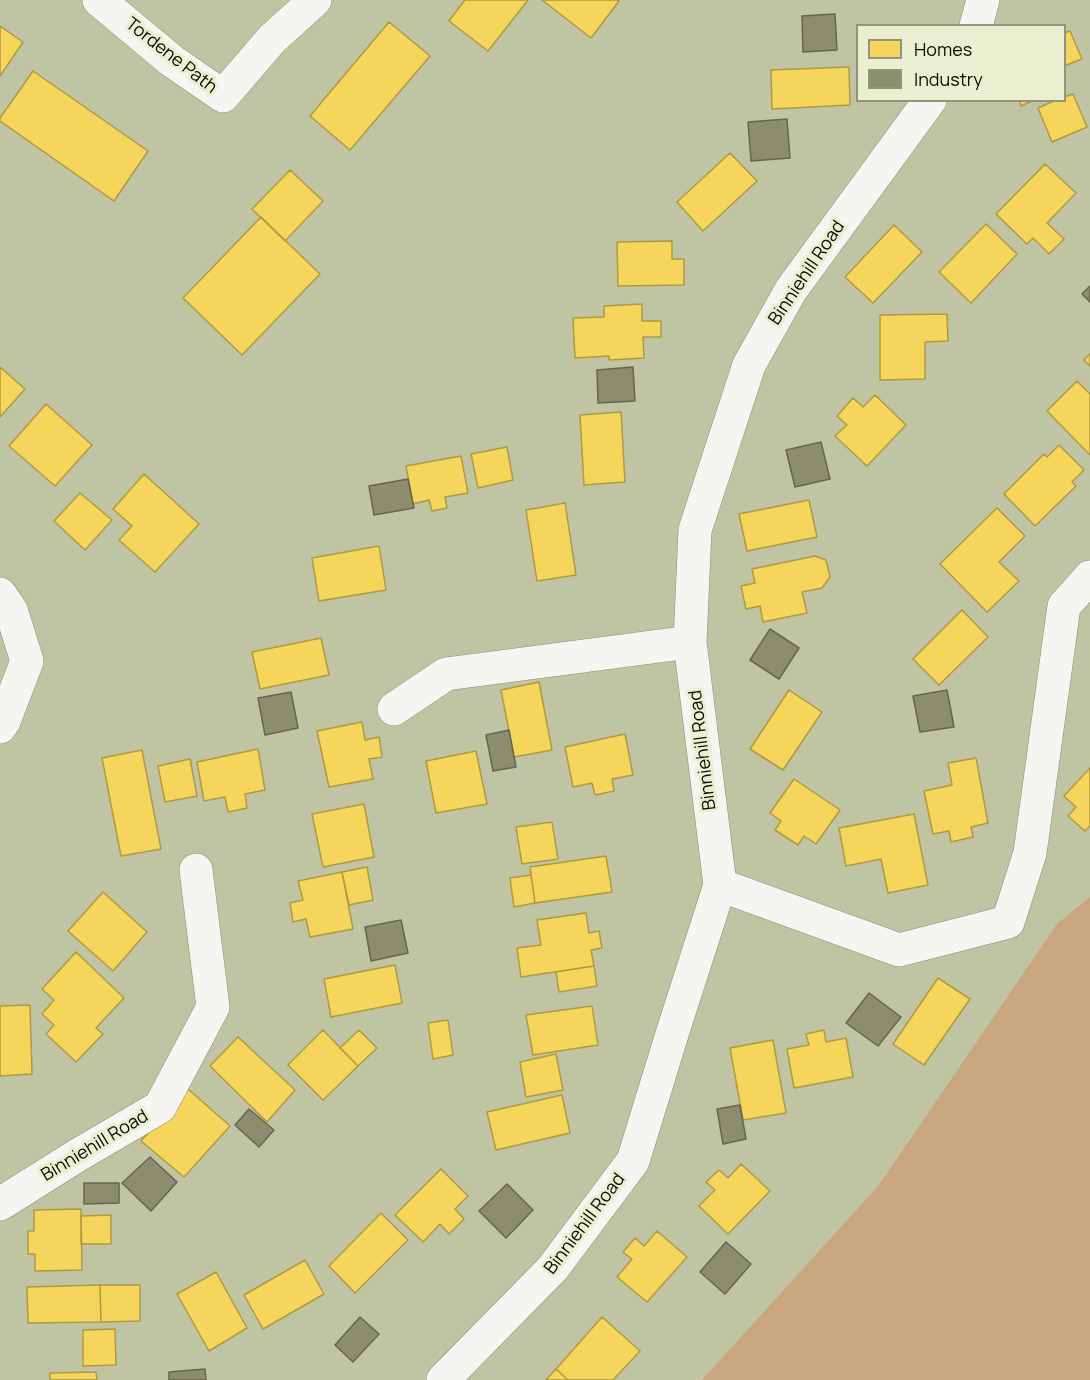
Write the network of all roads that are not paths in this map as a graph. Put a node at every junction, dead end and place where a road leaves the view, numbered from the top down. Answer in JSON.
{"nodes":[{"id":1,"x":99,"y":0,"type":"edge"},
{"id":2,"x":315,"y":0,"type":"edge"},
{"id":3,"x":982,"y":0,"type":"edge"},
{"id":4,"x":976,"y":24,"type":"edge"},
{"id":5,"x":929,"y":102,"type":"edge"},
{"id":6,"x":1090,"y":577,"type":"edge"},
{"id":7,"x":0,"y":594,"type":"edge"},
{"id":8,"x":690,"y":642,"type":"junction"},
{"id":9,"x":394,"y":710,"type":"dead end"},
{"id":10,"x":0,"y":727,"type":"edge"},
{"id":11,"x":196,"y":870,"type":"dead end"},
{"id":12,"x":720,"y":885,"type":"junction"},
{"id":13,"x":0,"y":1204,"type":"edge"},
{"id":14,"x":443,"y":1380,"type":"edge"}],
"edges":[{"from":1,"to":2,"type":"street","name":"Tordene Path"},
{"from":3,"to":4,"type":"street"},
{"from":5,"to":8,"type":"street","name":"Binniehill Road"},
{"from":6,"to":12,"type":"street"},
{"from":7,"to":10,"type":"street"},
{"from":8,"to":9,"type":"street"},
{"from":8,"to":12,"type":"street","name":"Binniehill Road"},
{"from":11,"to":13,"type":"street","name":"Binniehill Road"},
{"from":12,"to":14,"type":"street","name":"Binniehill Road"}]}
